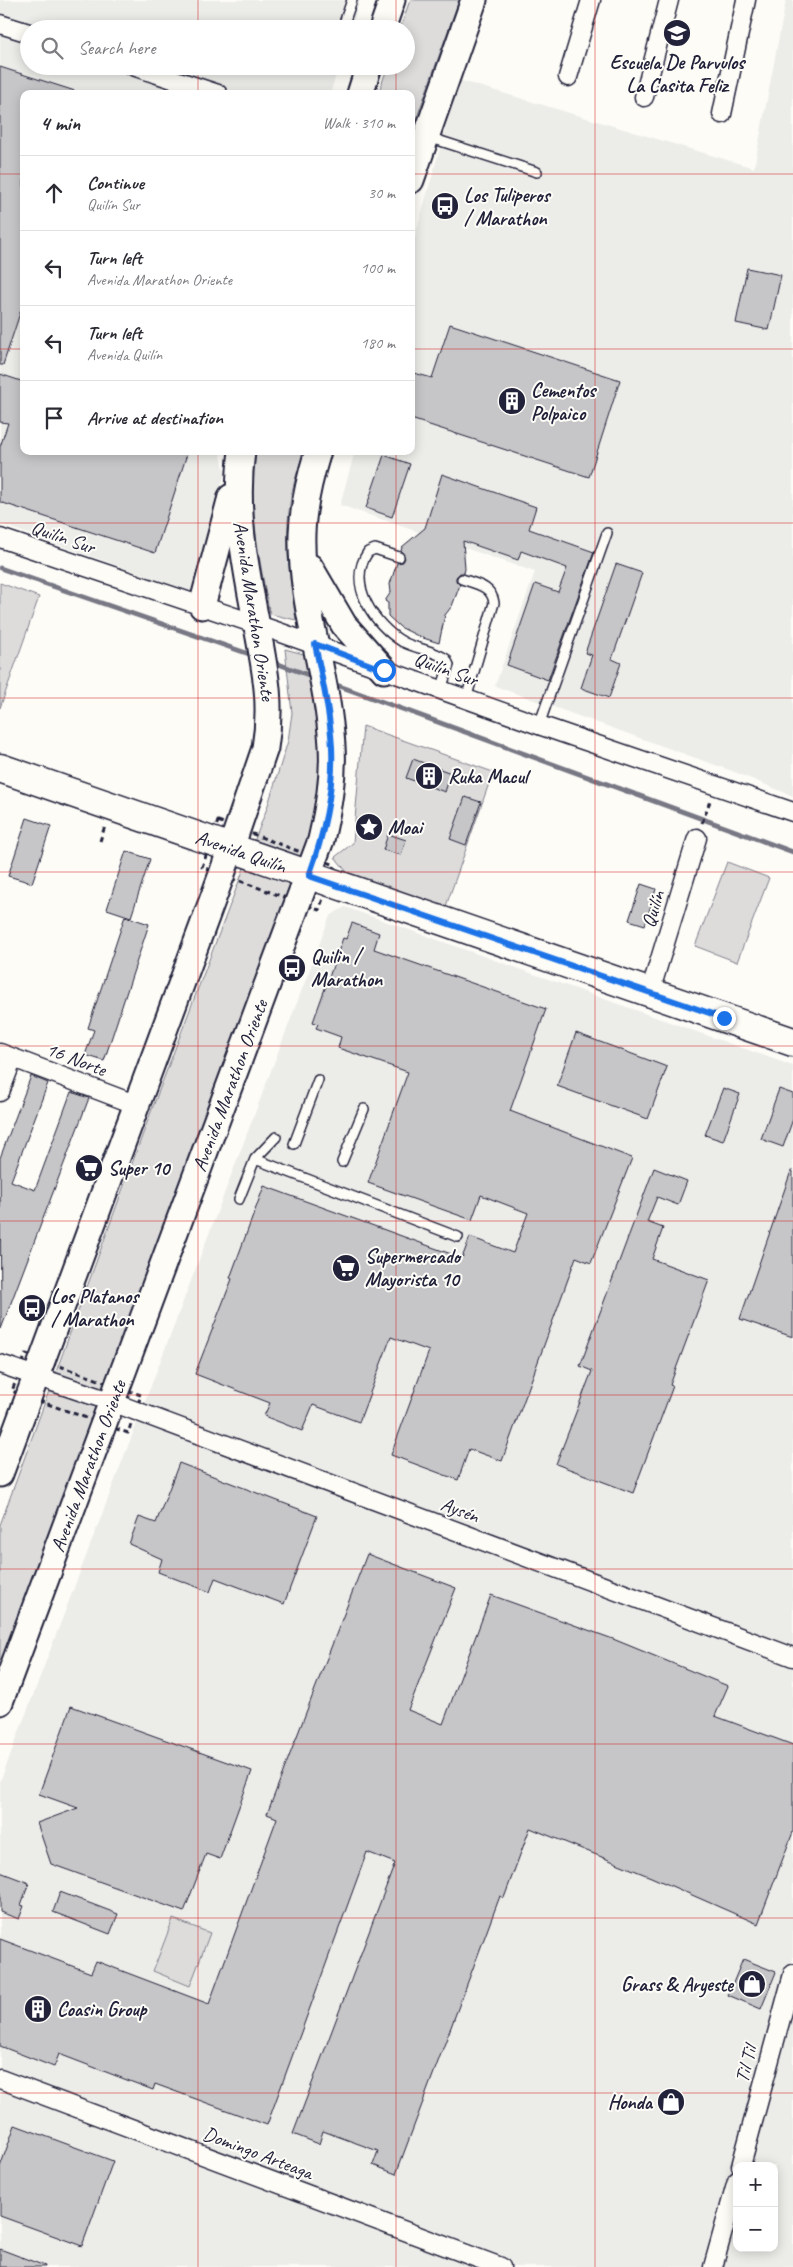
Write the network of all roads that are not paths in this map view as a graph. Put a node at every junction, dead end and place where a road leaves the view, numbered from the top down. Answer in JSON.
{"nodes":[{"id":1,"x":352,"y":0,"type":"edge"},
{"id":2,"x":392,"y":0,"type":"edge"},
{"id":3,"x":474,"y":0,"type":"edge"},
{"id":4,"x":591,"y":0,"type":"edge"},
{"id":5,"x":669,"y":0,"type":"edge"},
{"id":6,"x":746,"y":0,"type":"edge"},
{"id":7,"x":345,"y":20,"type":"edge"},
{"id":8,"x":385,"y":20,"type":"edge"},
{"id":9,"x":0,"y":24,"type":"edge"},
{"id":10,"x":20,"y":30,"type":"edge"},
{"id":11,"x":160,"y":75,"type":"edge"},
{"id":12,"x":366,"y":75,"type":"edge"},
{"id":13,"x":568,"y":77,"type":"dead end"},
{"id":14,"x":206,"y":90,"type":"edge"},
{"id":15,"x":361,"y":90,"type":"edge"},
{"id":16,"x":644,"y":97,"type":"dead end"},
{"id":17,"x":722,"y":114,"type":"dead end"},
{"id":18,"x":419,"y":149,"type":"edge"},
{"id":19,"x":415,"y":164,"type":"edge"},
{"id":20,"x":537,"y":172,"type":"dead end"},
{"id":21,"x":317,"y":455,"type":"edge"},
{"id":22,"x":241,"y":460,"type":"edge"},
{"id":23,"x":607,"y":533,"type":"dead end"},
{"id":24,"x":0,"y":538,"type":"edge"},
{"id":25,"x":302,"y":549,"type":"junction"},
{"id":26,"x":399,"y":556,"type":"dead end"},
{"id":27,"x":462,"y":579,"type":"dead end"},
{"id":28,"x":202,"y":606,"type":"junction"},
{"id":29,"x":259,"y":635,"type":"junction"},
{"id":30,"x":317,"y":654,"type":"junction"},
{"id":31,"x":384,"y":670,"type":"junction"},
{"id":32,"x":442,"y":690,"type":"junction"},
{"id":33,"x":466,"y":699,"type":"junction"},
{"id":34,"x":540,"y":725,"type":"junction"},
{"id":35,"x":0,"y":768,"type":"edge"},
{"id":36,"x":793,"y":812,"type":"edge"},
{"id":37,"x":700,"y":831,"type":"road end"},
{"id":38,"x":231,"y":848,"type":"junction"},
{"id":39,"x":309,"y":876,"type":"junction"},
{"id":40,"x":650,"y":992,"type":"junction"},
{"id":41,"x":793,"y":1042,"type":"edge"},
{"id":42,"x":7,"y":1056,"type":"edge"},
{"id":43,"x":318,"y":1080,"type":"dead end"},
{"id":44,"x":0,"y":1092,"type":"edge"},
{"id":45,"x":137,"y":1105,"type":"junction"},
{"id":46,"x":364,"y":1109,"type":"dead end"},
{"id":47,"x":276,"y":1137,"type":"dead end"},
{"id":48,"x":294,"y":1144,"type":"dead end"},
{"id":49,"x":255,"y":1159,"type":"junction"},
{"id":50,"x":342,"y":1162,"type":"dead end"},
{"id":51,"x":239,"y":1199,"type":"dead end"},
{"id":52,"x":458,"y":1237,"type":"dead end"},
{"id":53,"x":0,"y":1364,"type":"edge"},
{"id":54,"x":36,"y":1377,"type":"junction"},
{"id":55,"x":112,"y":1402,"type":"junction"},
{"id":56,"x":0,"y":1474,"type":"edge"},
{"id":57,"x":793,"y":1657,"type":"edge"},
{"id":58,"x":0,"y":1702,"type":"edge"},
{"id":59,"x":793,"y":1974,"type":"edge"},
{"id":60,"x":0,"y":2079,"type":"edge"},
{"id":61,"x":742,"y":2162,"type":"edge"},
{"id":62,"x":733,"y":2195,"type":"edge"},
{"id":63,"x":501,"y":2267,"type":"edge"},
{"id":64,"x":713,"y":2267,"type":"edge"}],
"edges":[{"from":1,"to":7,"type":"lane"},
{"from":2,"to":8,"type":"main road"},
{"from":3,"to":18,"type":"main road"},
{"from":4,"to":13,"type":"street"},
{"from":5,"to":16,"type":"street"},
{"from":6,"to":17,"type":"street"},
{"from":9,"to":10,"type":"street"},
{"from":11,"to":14,"type":"street"},
{"from":12,"to":15,"type":"main road"},
{"from":18,"to":19,"type":"main road"},
{"from":18,"to":20,"type":"lane"},
{"from":21,"to":25,"type":"main road","name":"Avenida Marathon Oriente"},
{"from":22,"to":28,"type":"main road"},
{"from":22,"to":29,"type":"main road","name":"Avenida Marathon Oriente"},
{"from":23,"to":34,"type":"lane"},
{"from":24,"to":28,"type":"street","name":"Quilín Sur"},
{"from":25,"to":30,"type":"main road","name":"Avenida Marathon Oriente"},
{"from":25,"to":31,"type":"main road"},
{"from":26,"to":32,"type":"lane"},
{"from":27,"to":33,"type":"lane"},
{"from":28,"to":29,"type":"street","name":"Quilín Sur"},
{"from":29,"to":30,"type":"street","name":"Quilín Sur"},
{"from":29,"to":38,"type":"main road","name":"Avenida Marathon Oriente"},
{"from":30,"to":31,"type":"street","name":"Quilín Sur"},
{"from":30,"to":39,"type":"main road","name":"Avenida Marathon Oriente"},
{"from":31,"to":32,"type":"street","name":"Quilín Sur"},
{"from":32,"to":33,"type":"street","name":"Quilín Sur"},
{"from":33,"to":34,"type":"street","name":"Quilín Sur"},
{"from":34,"to":36,"type":"street","name":"Quilín Sur"},
{"from":35,"to":38,"type":"main road","name":"Avenida Quilín"},
{"from":37,"to":40,"type":"street","name":"Quilín"},
{"from":38,"to":39,"type":"main road","name":"Avenida Quilín"},
{"from":38,"to":45,"type":"main road","name":"Avenida Marathon Oriente"},
{"from":39,"to":40,"type":"main road","name":"Avenida Quilín"},
{"from":39,"to":55,"type":"main road","name":"Avenida Marathon Oriente"},
{"from":40,"to":41,"type":"main road","name":"Avenida Quilín"},
{"from":42,"to":44,"type":"street"},
{"from":42,"to":45,"type":"street","name":"16 Norte"},
{"from":43,"to":48,"type":"lane"},
{"from":45,"to":54,"type":"main road","name":"Avenida Marathon Oriente"},
{"from":46,"to":50,"type":"lane"},
{"from":47,"to":49,"type":"lane"},
{"from":49,"to":51,"type":"lane"},
{"from":49,"to":52,"type":"lane"},
{"from":53,"to":54,"type":"street","name":"Aysén"},
{"from":54,"to":55,"type":"street","name":"Aysén"},
{"from":54,"to":56,"type":"main road","name":"Avenida Marathon Oriente"},
{"from":55,"to":57,"type":"street","name":"Aysén"},
{"from":55,"to":58,"type":"main road","name":"Avenida Marathon Oriente"},
{"from":59,"to":61,"type":"street","name":"Til Til"},
{"from":60,"to":63,"type":"street","name":"Domingo Arteaga"},
{"from":62,"to":64,"type":"street"}]}
